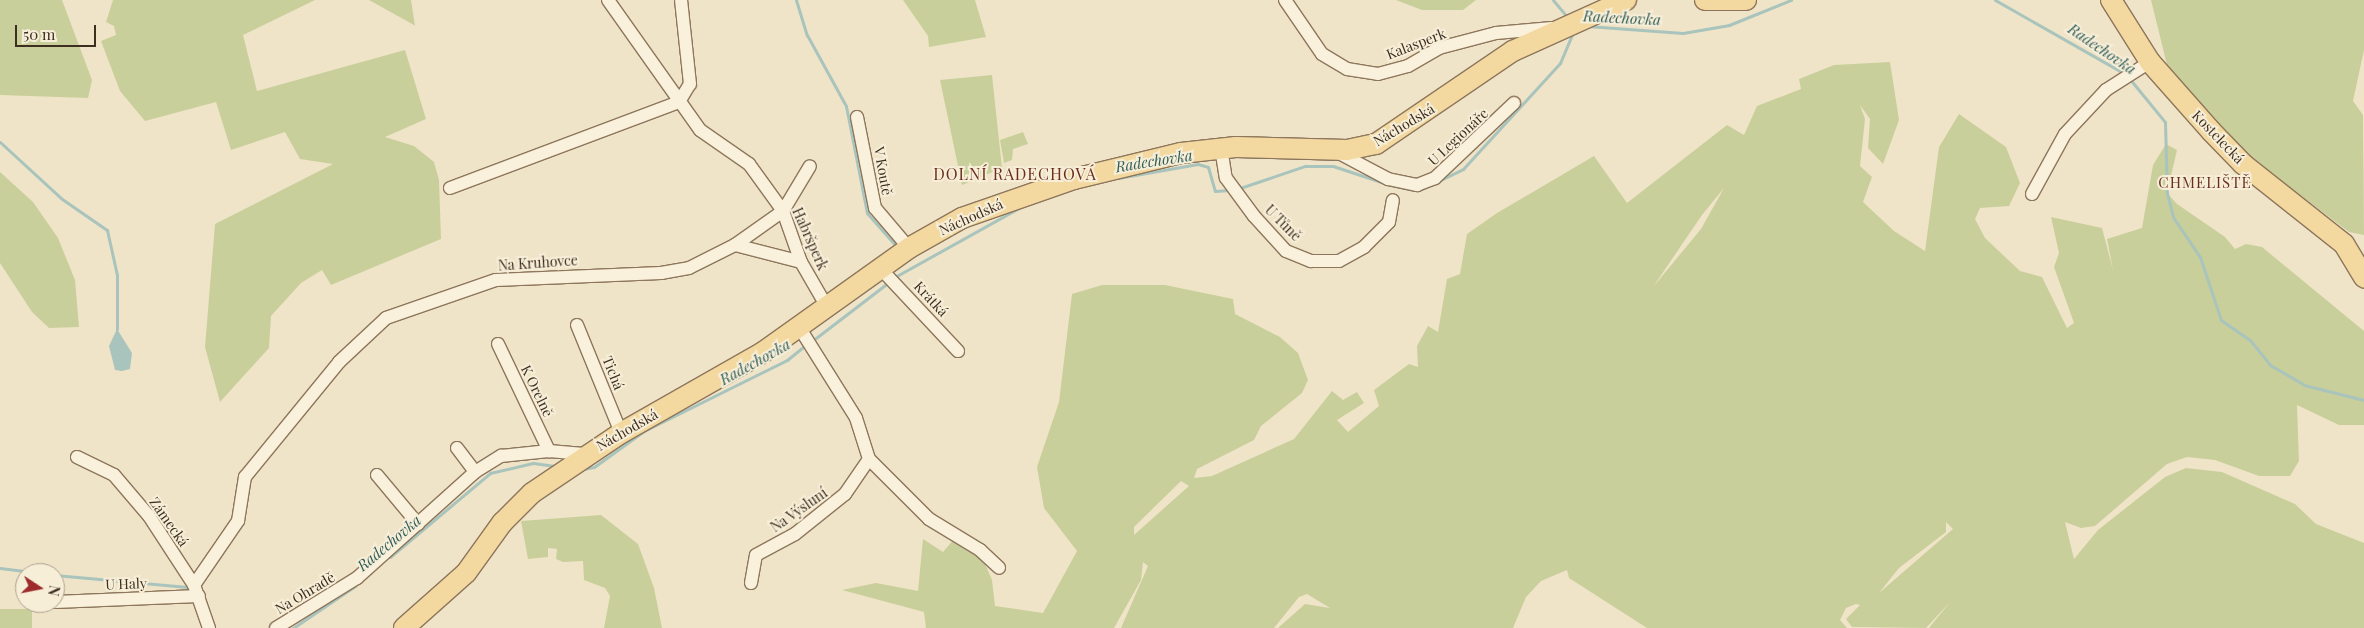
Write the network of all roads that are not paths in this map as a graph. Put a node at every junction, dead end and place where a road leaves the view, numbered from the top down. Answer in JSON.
{"nodes":[{"id":1,"x":608,"y":0,"type":"edge"},
{"id":2,"x":681,"y":0,"type":"edge"},
{"id":3,"x":1286,"y":0,"type":"edge"},
{"id":4,"x":1626,"y":0,"type":"edge"},
{"id":5,"x":1705,"y":0,"type":"edge"},
{"id":6,"x":1746,"y":0,"type":"edge"},
{"id":7,"x":2111,"y":0,"type":"edge"},
{"id":8,"x":1560,"y":27,"type":"junction"},
{"id":9,"x":2150,"y":62,"type":"junction"},
{"id":10,"x":679,"y":102,"type":"junction"},
{"id":11,"x":1514,"y":103,"type":"dead end"},
{"id":12,"x":857,"y":117,"type":"dead end"},
{"id":13,"x":1221,"y":148,"type":"junction"},
{"id":14,"x":1334,"y":151,"type":"junction"},
{"id":15,"x":810,"y":166,"type":"dead end"},
{"id":16,"x":450,"y":188,"type":"dead end"},
{"id":17,"x":2032,"y":194,"type":"dead end"},
{"id":18,"x":1393,"y":200,"type":"dead end"},
{"id":19,"x":783,"y":211,"type":"junction"},
{"id":20,"x":735,"y":245,"type":"junction"},
{"id":21,"x":909,"y":248,"type":"junction"},
{"id":22,"x":802,"y":262,"type":"junction"},
{"id":23,"x":880,"y":268,"type":"junction"},
{"id":24,"x":2364,"y":277,"type":"edge"},
{"id":25,"x":827,"y":308,"type":"junction"},
{"id":26,"x":577,"y":325,"type":"dead end"},
{"id":27,"x":799,"y":327,"type":"junction"},
{"id":28,"x":498,"y":344,"type":"dead end"},
{"id":29,"x":958,"y":351,"type":"dead end"},
{"id":30,"x":621,"y":433,"type":"junction"},
{"id":31,"x":457,"y":448,"type":"dead end"},
{"id":32,"x":549,"y":451,"type":"junction"},
{"id":33,"x":586,"y":454,"type":"junction"},
{"id":34,"x":77,"y":457,"type":"dead end"},
{"id":35,"x":869,"y":459,"type":"junction"},
{"id":36,"x":475,"y":472,"type":"junction"},
{"id":37,"x":377,"y":475,"type":"dead end"},
{"id":38,"x":418,"y":524,"type":"junction"},
{"id":39,"x":999,"y":568,"type":"dead end"},
{"id":40,"x":751,"y":583,"type":"dead end"},
{"id":41,"x":197,"y":590,"type":"junction"},
{"id":42,"x":65,"y":601,"type":"edge"},
{"id":43,"x":209,"y":628,"type":"edge"},
{"id":44,"x":276,"y":628,"type":"edge"},
{"id":45,"x":404,"y":628,"type":"edge"}],
"edges":[{"from":1,"to":10,"type":"street","name":"Habršperk"},
{"from":2,"to":10,"type":"street"},
{"from":3,"to":8,"type":"street","name":"Kalasperk"},
{"from":4,"to":8,"type":"main road","name":"Náchodská"},
{"from":5,"to":6,"type":"main road"},
{"from":7,"to":9,"type":"main road","name":"Kostelecká"},
{"from":8,"to":14,"type":"main road","name":"Náchodská"},
{"from":9,"to":17,"type":"street"},
{"from":9,"to":24,"type":"main road","name":"Kostelecká"},
{"from":10,"to":16,"type":"street"},
{"from":10,"to":19,"type":"street","name":"Habršperk"},
{"from":11,"to":14,"type":"street","name":"U Legionáře"},
{"from":12,"to":21,"type":"street","name":"V Koutě"},
{"from":13,"to":14,"type":"main road","name":"Náchodská"},
{"from":13,"to":18,"type":"street","name":"U Tůně"},
{"from":13,"to":21,"type":"main road","name":"Náchodská"},
{"from":15,"to":19,"type":"street","name":"Na Kruhovce"},
{"from":19,"to":20,"type":"street","name":"Na Kruhovce"},
{"from":19,"to":22,"type":"street","name":"Habršperk"},
{"from":20,"to":22,"type":"street"},
{"from":20,"to":41,"type":"street","name":"Na Kruhovce"},
{"from":21,"to":23,"type":"main road","name":"Náchodská"},
{"from":22,"to":25,"type":"street","name":"Habršperk"},
{"from":23,"to":25,"type":"main road","name":"Náchodská"},
{"from":23,"to":29,"type":"street","name":"Krátká"},
{"from":25,"to":27,"type":"main road","name":"Náchodská"},
{"from":26,"to":30,"type":"street","name":"Tichá"},
{"from":27,"to":30,"type":"main road","name":"Náchodská"},
{"from":27,"to":35,"type":"street"},
{"from":28,"to":32,"type":"street","name":"K Orelně"},
{"from":30,"to":33,"type":"main road","name":"Náchodská"},
{"from":31,"to":36,"type":"street"},
{"from":32,"to":33,"type":"street","name":"Na Ohradě"},
{"from":32,"to":36,"type":"street","name":"Na Ohradě"},
{"from":33,"to":45,"type":"main road","name":"Náchodská"},
{"from":34,"to":41,"type":"street","name":"Zámecká"},
{"from":35,"to":39,"type":"street"},
{"from":35,"to":40,"type":"street","name":"Na Výsluní"},
{"from":36,"to":38,"type":"street","name":"Na Ohradě"},
{"from":37,"to":38,"type":"street"},
{"from":38,"to":44,"type":"street","name":"Na Ohradě"},
{"from":41,"to":42,"type":"street","name":"U Haly"},
{"from":41,"to":43,"type":"street","name":"Zámecká"}]}
